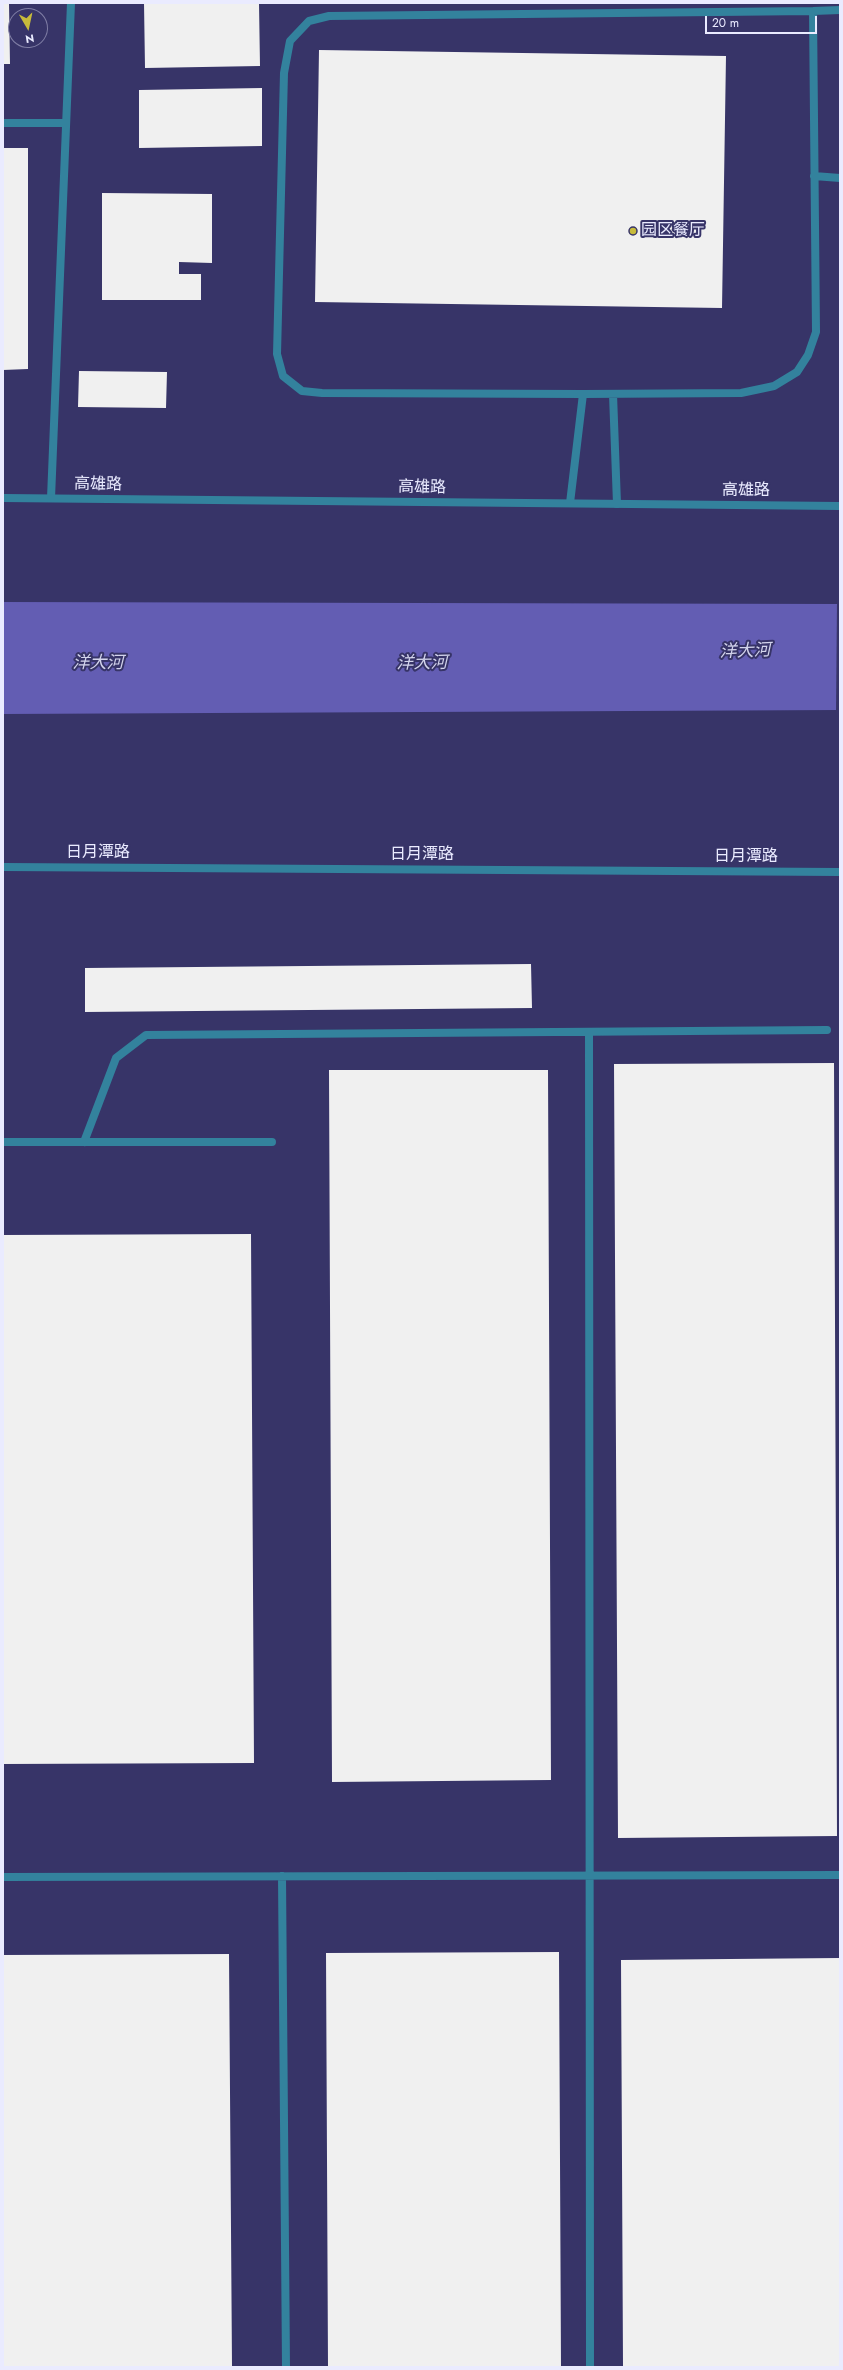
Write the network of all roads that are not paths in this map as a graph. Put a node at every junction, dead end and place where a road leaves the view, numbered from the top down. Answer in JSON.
{"nodes":[{"id":1,"x":71,"y":3,"type":"edge"},
{"id":2,"x":840,"y":10,"type":"edge"},
{"id":3,"x":813,"y":11,"type":"junction"},
{"id":4,"x":3,"y":123,"type":"edge"},
{"id":5,"x":66,"y":123,"type":"junction"},
{"id":6,"x":814,"y":176,"type":"junction"},
{"id":7,"x":840,"y":178,"type":"edge"},
{"id":8,"x":583,"y":394,"type":"junction"},
{"id":9,"x":613,"y":394,"type":"junction"},
{"id":10,"x":3,"y":498,"type":"edge"},
{"id":11,"x":51,"y":498,"type":"junction"},
{"id":12,"x":570,"y":503,"type":"junction"},
{"id":13,"x":618,"y":504,"type":"junction"},
{"id":14,"x":840,"y":506,"type":"edge"},
{"id":15,"x":3,"y":867,"type":"edge"},
{"id":16,"x":840,"y":872,"type":"edge"},
{"id":17,"x":827,"y":1030,"type":"dead end"},
{"id":18,"x":589,"y":1032,"type":"junction"},
{"id":19,"x":3,"y":1142,"type":"edge"},
{"id":20,"x":84,"y":1142,"type":"junction"},
{"id":21,"x":272,"y":1142,"type":"dead end"},
{"id":22,"x":840,"y":1874,"type":"edge"},
{"id":23,"x":590,"y":1875,"type":"junction"},
{"id":24,"x":282,"y":1876,"type":"junction"},
{"id":25,"x":3,"y":1877,"type":"edge"},
{"id":26,"x":286,"y":2367,"type":"edge"},
{"id":27,"x":590,"y":2367,"type":"edge"}],
"edges":[{"from":1,"to":5,"type":"street"},
{"from":2,"to":3,"type":"street"},
{"from":3,"to":6,"type":"street"},
{"from":3,"to":8,"type":"street"},
{"from":4,"to":5,"type":"street"},
{"from":5,"to":11,"type":"street"},
{"from":6,"to":7,"type":"street"},
{"from":6,"to":9,"type":"street"},
{"from":8,"to":9,"type":"street"},
{"from":8,"to":12,"type":"street"},
{"from":9,"to":13,"type":"street"},
{"from":10,"to":11,"type":"street","name":"高雄路"},
{"from":11,"to":12,"type":"street","name":"高雄路"},
{"from":12,"to":13,"type":"street","name":"高雄路"},
{"from":13,"to":14,"type":"street","name":"高雄路"},
{"from":15,"to":16,"type":"street","name":"日月潭路"},
{"from":17,"to":18,"type":"street"},
{"from":18,"to":20,"type":"street"},
{"from":18,"to":23,"type":"street"},
{"from":19,"to":20,"type":"street"},
{"from":20,"to":21,"type":"street"},
{"from":22,"to":23,"type":"street"},
{"from":23,"to":24,"type":"street"},
{"from":23,"to":27,"type":"street"},
{"from":24,"to":25,"type":"street"},
{"from":24,"to":26,"type":"street"}]}
